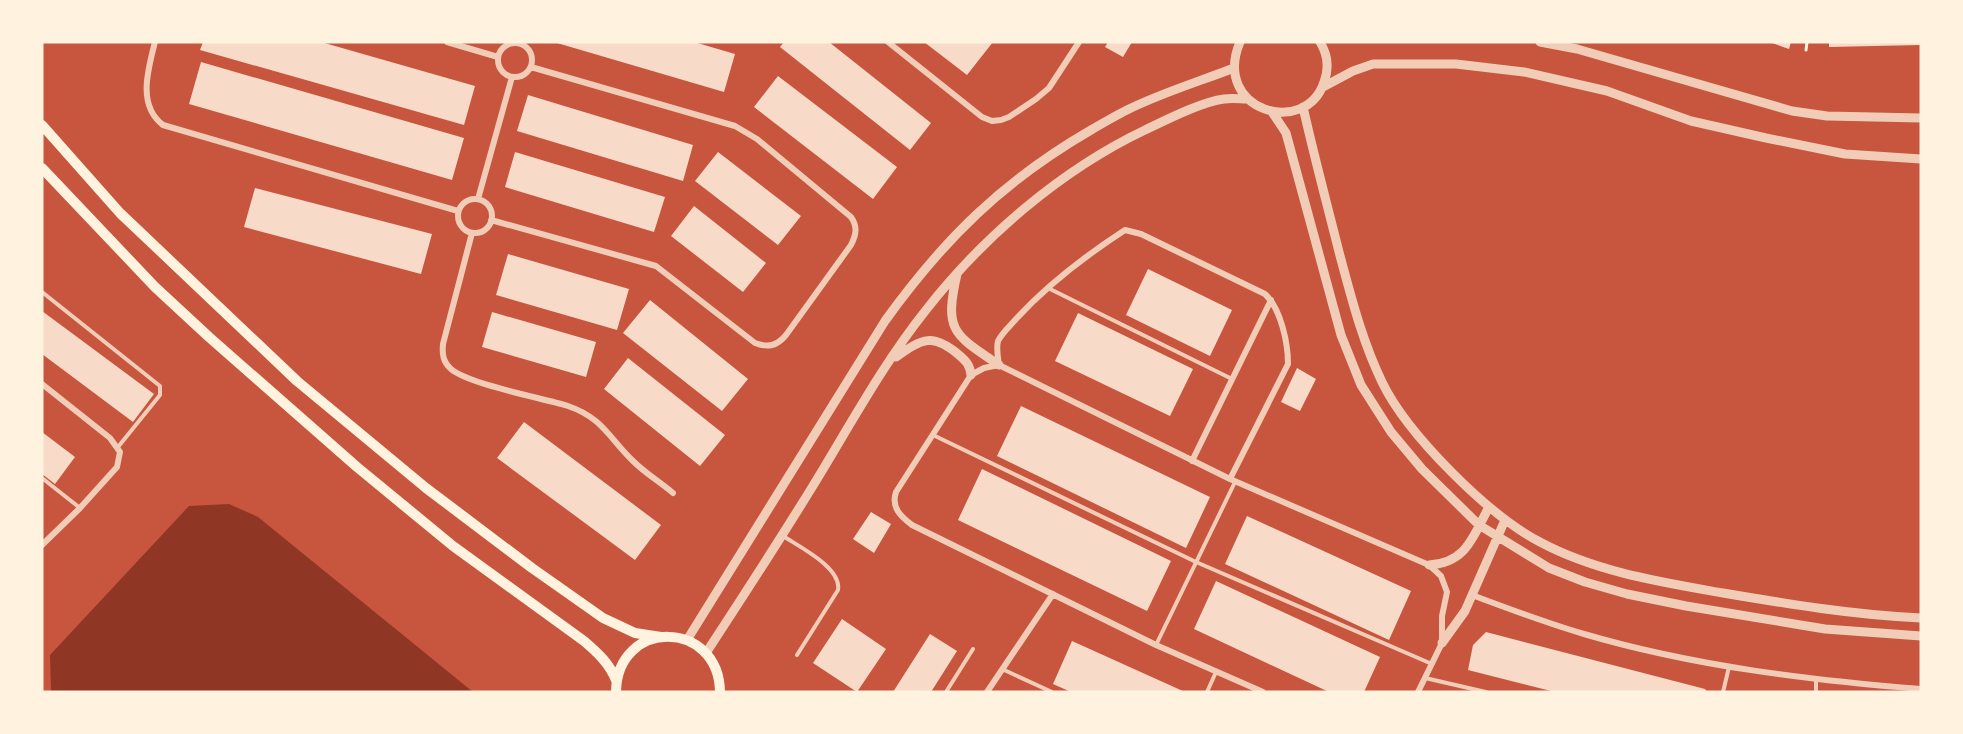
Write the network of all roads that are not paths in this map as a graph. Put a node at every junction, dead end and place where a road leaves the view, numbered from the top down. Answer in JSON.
{"nodes":[{"id":1,"x":154,"y":42,"type":"edge"},
{"id":2,"x":447,"y":42,"type":"edge"},
{"id":3,"x":518,"y":42,"type":"edge"},
{"id":4,"x":888,"y":42,"type":"edge"},
{"id":5,"x":1079,"y":42,"type":"edge"},
{"id":6,"x":1240,"y":42,"type":"edge"},
{"id":7,"x":1320,"y":42,"type":"edge"},
{"id":8,"x":1540,"y":42,"type":"edge"},
{"id":9,"x":498,"y":57,"type":"junction"},
{"id":10,"x":531,"y":66,"type":"junction"},
{"id":11,"x":1234,"y":68,"type":"junction"},
{"id":12,"x":512,"y":77,"type":"junction"},
{"id":13,"x":1323,"y":87,"type":"junction"},
{"id":14,"x":1247,"y":99,"type":"junction"},
{"id":15,"x":1304,"y":107,"type":"junction"},
{"id":16,"x":1272,"y":112,"type":"junction"},
{"id":17,"x":1921,"y":118,"type":"edge"},
{"id":18,"x":42,"y":125,"type":"edge"},
{"id":19,"x":1921,"y":159,"type":"edge"},
{"id":20,"x":42,"y":168,"type":"edge"},
{"id":21,"x":478,"y":199,"type":"junction"},
{"id":22,"x":458,"y":211,"type":"junction"},
{"id":23,"x":491,"y":220,"type":"junction"},
{"id":24,"x":472,"y":233,"type":"junction"},
{"id":25,"x":958,"y":272,"type":"junction"},
{"id":26,"x":1047,"y":287,"type":"junction"},
{"id":27,"x":42,"y":292,"type":"edge"},
{"id":28,"x":1271,"y":300,"type":"junction"},
{"id":29,"x":888,"y":363,"type":"junction"},
{"id":30,"x":999,"y":365,"type":"junction"},
{"id":31,"x":971,"y":375,"type":"junction"},
{"id":32,"x":1233,"y":379,"type":"junction"},
{"id":33,"x":42,"y":384,"type":"edge"},
{"id":34,"x":932,"y":434,"type":"junction"},
{"id":35,"x":118,"y":447,"type":"junction"},
{"id":36,"x":1192,"y":461,"type":"junction"},
{"id":37,"x":42,"y":478,"type":"edge"},
{"id":38,"x":1233,"y":480,"type":"junction"},
{"id":39,"x":673,"y":492,"type":"dead end"},
{"id":40,"x":1489,"y":507,"type":"junction"},
{"id":41,"x":80,"y":508,"type":"junction"},
{"id":42,"x":1505,"y":520,"type":"junction"},
{"id":43,"x":1479,"y":525,"type":"junction"},
{"id":44,"x":783,"y":535,"type":"junction"},
{"id":45,"x":1496,"y":536,"type":"junction"},
{"id":46,"x":42,"y":545,"type":"edge"},
{"id":47,"x":1196,"y":562,"type":"junction"},
{"id":48,"x":1429,"y":565,"type":"junction"},
{"id":49,"x":1053,"y":594,"type":"junction"},
{"id":50,"x":1472,"y":595,"type":"junction"},
{"id":51,"x":1921,"y":618,"type":"edge"},
{"id":52,"x":1921,"y":636,"type":"edge"},
{"id":53,"x":661,"y":637,"type":"junction"},
{"id":54,"x":687,"y":640,"type":"junction"},
{"id":55,"x":1442,"y":643,"type":"junction"},
{"id":56,"x":1156,"y":645,"type":"junction"},
{"id":57,"x":974,"y":649,"type":"dead end"},
{"id":58,"x":706,"y":653,"type":"junction"},
{"id":59,"x":797,"y":655,"type":"dead end"},
{"id":60,"x":1432,"y":664,"type":"junction"},
{"id":61,"x":1729,"y":666,"type":"junction"},
{"id":62,"x":1002,"y":669,"type":"junction"},
{"id":63,"x":1216,"y":672,"type":"junction"},
{"id":64,"x":1425,"y":678,"type":"junction"},
{"id":65,"x":1816,"y":679,"type":"junction"},
{"id":66,"x":616,"y":680,"type":"junction"},
{"id":67,"x":1921,"y":688,"type":"edge"},
{"id":68,"x":616,"y":692,"type":"edge"},
{"id":69,"x":720,"y":692,"type":"edge"},
{"id":70,"x":946,"y":692,"type":"edge"},
{"id":71,"x":987,"y":692,"type":"edge"},
{"id":72,"x":1052,"y":692,"type":"edge"},
{"id":73,"x":1207,"y":692,"type":"edge"},
{"id":74,"x":1263,"y":692,"type":"edge"},
{"id":75,"x":1418,"y":692,"type":"edge"},
{"id":76,"x":1486,"y":692,"type":"edge"},
{"id":77,"x":1723,"y":692,"type":"edge"},
{"id":78,"x":1816,"y":692,"type":"edge"}],
"edges":[{"from":1,"to":22,"type":"street"},
{"from":2,"to":9,"type":"street"},
{"from":3,"to":9,"type":"street"},
{"from":3,"to":10,"type":"street"},
{"from":4,"to":5,"type":"street"},
{"from":6,"to":11,"type":"street"},
{"from":7,"to":13,"type":"street"},
{"from":8,"to":17,"type":"street"},
{"from":9,"to":12,"type":"street"},
{"from":10,"to":12,"type":"street"},
{"from":10,"to":23,"type":"street"},
{"from":11,"to":14,"type":"street"},
{"from":11,"to":54,"type":"street"},
{"from":12,"to":21,"type":"street"},
{"from":13,"to":15,"type":"street"},
{"from":13,"to":19,"type":"street"},
{"from":14,"to":16,"type":"street"},
{"from":14,"to":25,"type":"street"},
{"from":15,"to":16,"type":"street"},
{"from":15,"to":40,"type":"street"},
{"from":16,"to":43,"type":"street"},
{"from":18,"to":53,"type":"main road"},
{"from":20,"to":66,"type":"main road"},
{"from":21,"to":22,"type":"street"},
{"from":21,"to":23,"type":"street"},
{"from":22,"to":24,"type":"street"},
{"from":23,"to":24,"type":"street"},
{"from":24,"to":39,"type":"street"},
{"from":25,"to":29,"type":"street"},
{"from":25,"to":30,"type":"street"},
{"from":26,"to":28,"type":"street"},
{"from":26,"to":30,"type":"street"},
{"from":26,"to":32,"type":"lane"},
{"from":27,"to":35,"type":"lane"},
{"from":28,"to":32,"type":"street"},
{"from":28,"to":38,"type":"street"},
{"from":29,"to":31,"type":"street"},
{"from":29,"to":44,"type":"street"},
{"from":30,"to":31,"type":"street"},
{"from":30,"to":36,"type":"street"},
{"from":31,"to":34,"type":"street"},
{"from":32,"to":36,"type":"street"},
{"from":33,"to":35,"type":"street"},
{"from":34,"to":47,"type":"lane"},
{"from":34,"to":49,"type":"street"},
{"from":35,"to":41,"type":"street"},
{"from":36,"to":38,"type":"street"},
{"from":37,"to":41,"type":"lane"},
{"from":38,"to":47,"type":"lane"},
{"from":38,"to":48,"type":"street"},
{"from":40,"to":42,"type":"street"},
{"from":40,"to":43,"type":"street"},
{"from":41,"to":46,"type":"street"},
{"from":42,"to":45,"type":"street"},
{"from":42,"to":51,"type":"street"},
{"from":43,"to":45,"type":"street"},
{"from":43,"to":48,"type":"street"},
{"from":44,"to":58,"type":"street"},
{"from":44,"to":59,"type":"lane"},
{"from":45,"to":50,"type":"street"},
{"from":45,"to":52,"type":"street"},
{"from":47,"to":56,"type":"lane"},
{"from":47,"to":60,"type":"lane"},
{"from":48,"to":55,"type":"street"},
{"from":49,"to":56,"type":"street"},
{"from":49,"to":62,"type":"street"},
{"from":50,"to":55,"type":"street"},
{"from":50,"to":61,"type":"street"},
{"from":53,"to":54,"type":"main road"},
{"from":53,"to":66,"type":"main road"},
{"from":54,"to":58,"type":"main road"},
{"from":55,"to":60,"type":"street"},
{"from":56,"to":63,"type":"street"},
{"from":57,"to":70,"type":"lane"},
{"from":58,"to":69,"type":"main road"},
{"from":60,"to":64,"type":"street"},
{"from":61,"to":65,"type":"street"},
{"from":61,"to":77,"type":"lane"},
{"from":62,"to":71,"type":"street"},
{"from":62,"to":72,"type":"lane"},
{"from":63,"to":73,"type":"lane"},
{"from":63,"to":74,"type":"street"},
{"from":64,"to":75,"type":"street"},
{"from":64,"to":76,"type":"lane"},
{"from":65,"to":67,"type":"street"},
{"from":65,"to":78,"type":"lane"},
{"from":66,"to":68,"type":"main road"}]}
